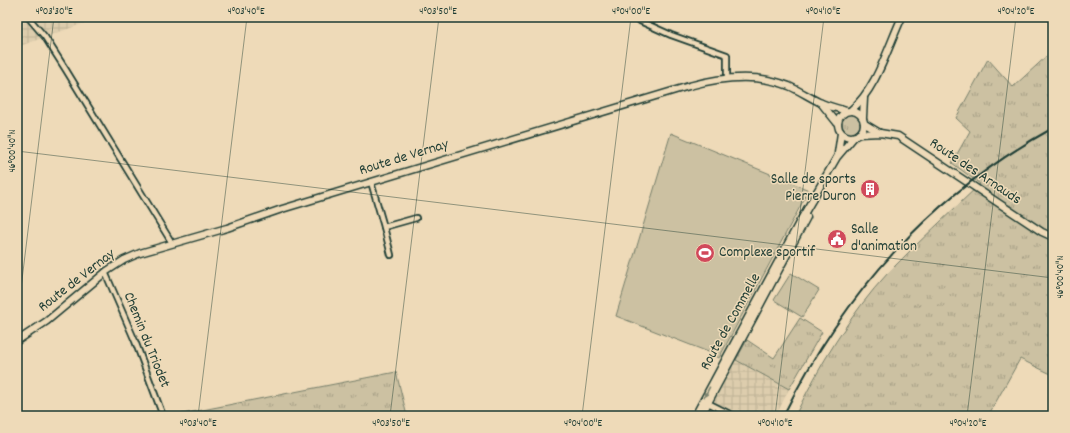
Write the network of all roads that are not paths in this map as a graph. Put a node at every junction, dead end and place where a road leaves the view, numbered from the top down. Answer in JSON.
{"nodes":[{"id":1,"x":28,"y":17,"type":"edge"},
{"id":2,"x":641,"y":17,"type":"edge"},
{"id":3,"x":902,"y":17,"type":"edge"},
{"id":4,"x":727,"y":78,"type":"junction"},
{"id":5,"x":864,"y":98,"type":"junction"},
{"id":6,"x":821,"y":103,"type":"junction"},
{"id":7,"x":848,"y":111,"type":"junction"},
{"id":8,"x":864,"y":121,"type":"junction"},
{"id":9,"x":838,"y":124,"type":"junction"},
{"id":10,"x":841,"y":133,"type":"junction"},
{"id":11,"x":880,"y":133,"type":"junction"},
{"id":12,"x":856,"y":136,"type":"junction"},
{"id":13,"x":837,"y":157,"type":"junction"},
{"id":14,"x":371,"y":182,"type":"junction"},
{"id":15,"x":814,"y":199,"type":"junction"},
{"id":16,"x":416,"y":218,"type":"dead end"},
{"id":17,"x":384,"y":227,"type":"junction"},
{"id":18,"x":1053,"y":237,"type":"edge"},
{"id":19,"x":172,"y":244,"type":"junction"},
{"id":20,"x":391,"y":254,"type":"dead end"},
{"id":21,"x":105,"y":272,"type":"junction"},
{"id":22,"x":17,"y":341,"type":"edge"},
{"id":23,"x":708,"y":402,"type":"junction"},
{"id":24,"x":163,"y":416,"type":"edge"},
{"id":25,"x":695,"y":416,"type":"edge"},
{"id":26,"x":701,"y":416,"type":"edge"},
{"id":27,"x":734,"y":416,"type":"edge"}],
"edges":[{"from":1,"to":19,"type":"street"},
{"from":2,"to":4,"type":"street"},
{"from":3,"to":5,"type":"street"},
{"from":4,"to":6,"type":"street","name":"Route de Vernay"},
{"from":4,"to":14,"type":"street","name":"Route de Vernay"},
{"from":5,"to":7,"type":"street"},
{"from":5,"to":8,"type":"street"},
{"from":6,"to":7,"type":"street","name":"Route de Vernay"},
{"from":6,"to":9,"type":"street","name":"Route de Vernay"},
{"from":7,"to":8,"type":"street"},
{"from":7,"to":9,"type":"street"},
{"from":8,"to":11,"type":"street","name":"Route des Arnauds"},
{"from":8,"to":12,"type":"street"},
{"from":9,"to":10,"type":"street"},
{"from":10,"to":12,"type":"street"},
{"from":10,"to":13,"type":"street","name":"Route de Commelle"},
{"from":11,"to":12,"type":"street","name":"Route des Arnauds"},
{"from":11,"to":18,"type":"street","name":"Route des Arnauds"},
{"from":12,"to":13,"type":"street","name":"Route de Commelle"},
{"from":13,"to":15,"type":"street","name":"Route de Commelle"},
{"from":14,"to":17,"type":"street"},
{"from":14,"to":19,"type":"street","name":"Route de Vernay"},
{"from":15,"to":23,"type":"street","name":"Route de Commelle"},
{"from":15,"to":25,"type":"street","name":"Route de Commelle","one_way":true},
{"from":16,"to":17,"type":"street"},
{"from":17,"to":20,"type":"street"},
{"from":19,"to":21,"type":"street","name":"Route de Vernay"},
{"from":21,"to":22,"type":"street","name":"Route de Vernay"},
{"from":21,"to":24,"type":"street","name":"Chemin du Triodet"},
{"from":23,"to":26,"type":"street","name":"Route de Commelle"},
{"from":23,"to":27,"type":"street"}]}
